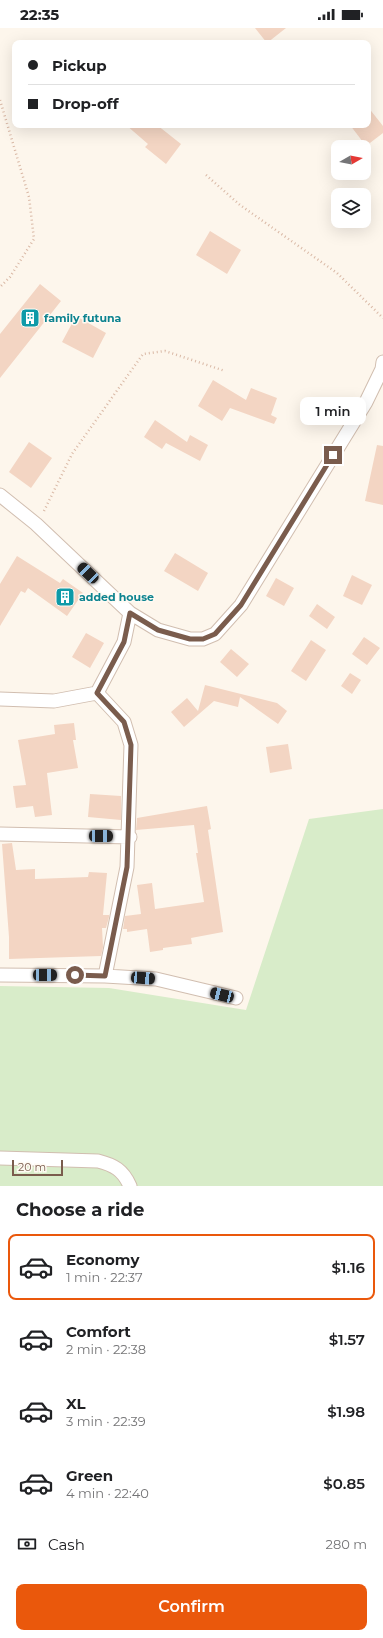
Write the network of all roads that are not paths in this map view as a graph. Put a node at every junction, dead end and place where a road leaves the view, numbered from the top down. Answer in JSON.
{"nodes":[{"id":1,"x":383,"y":362,"type":"edge"},
{"id":2,"x":0,"y":495,"type":"edge"},
{"id":3,"x":130,"y":613,"type":"junction"},
{"id":4,"x":97,"y":693,"type":"junction"},
{"id":5,"x":0,"y":699,"type":"edge"},
{"id":6,"x":0,"y":834,"type":"edge"},
{"id":7,"x":130,"y":837,"type":"junction"},
{"id":8,"x":0,"y":975,"type":"edge"},
{"id":9,"x":105,"y":976,"type":"junction"},
{"id":10,"x":236,"y":998,"type":"dead end"},
{"id":11,"x":0,"y":1158,"type":"edge"},
{"id":12,"x":130,"y":1186,"type":"edge"}],
"edges":[{"from":1,"to":3,"type":"street"},
{"from":2,"to":3,"type":"street"},
{"from":3,"to":4,"type":"street"},
{"from":4,"to":5,"type":"street"},
{"from":4,"to":7,"type":"street"},
{"from":6,"to":7,"type":"street"},
{"from":7,"to":9,"type":"street"},
{"from":8,"to":9,"type":"street"},
{"from":9,"to":10,"type":"street"},
{"from":11,"to":12,"type":"street"}]}
